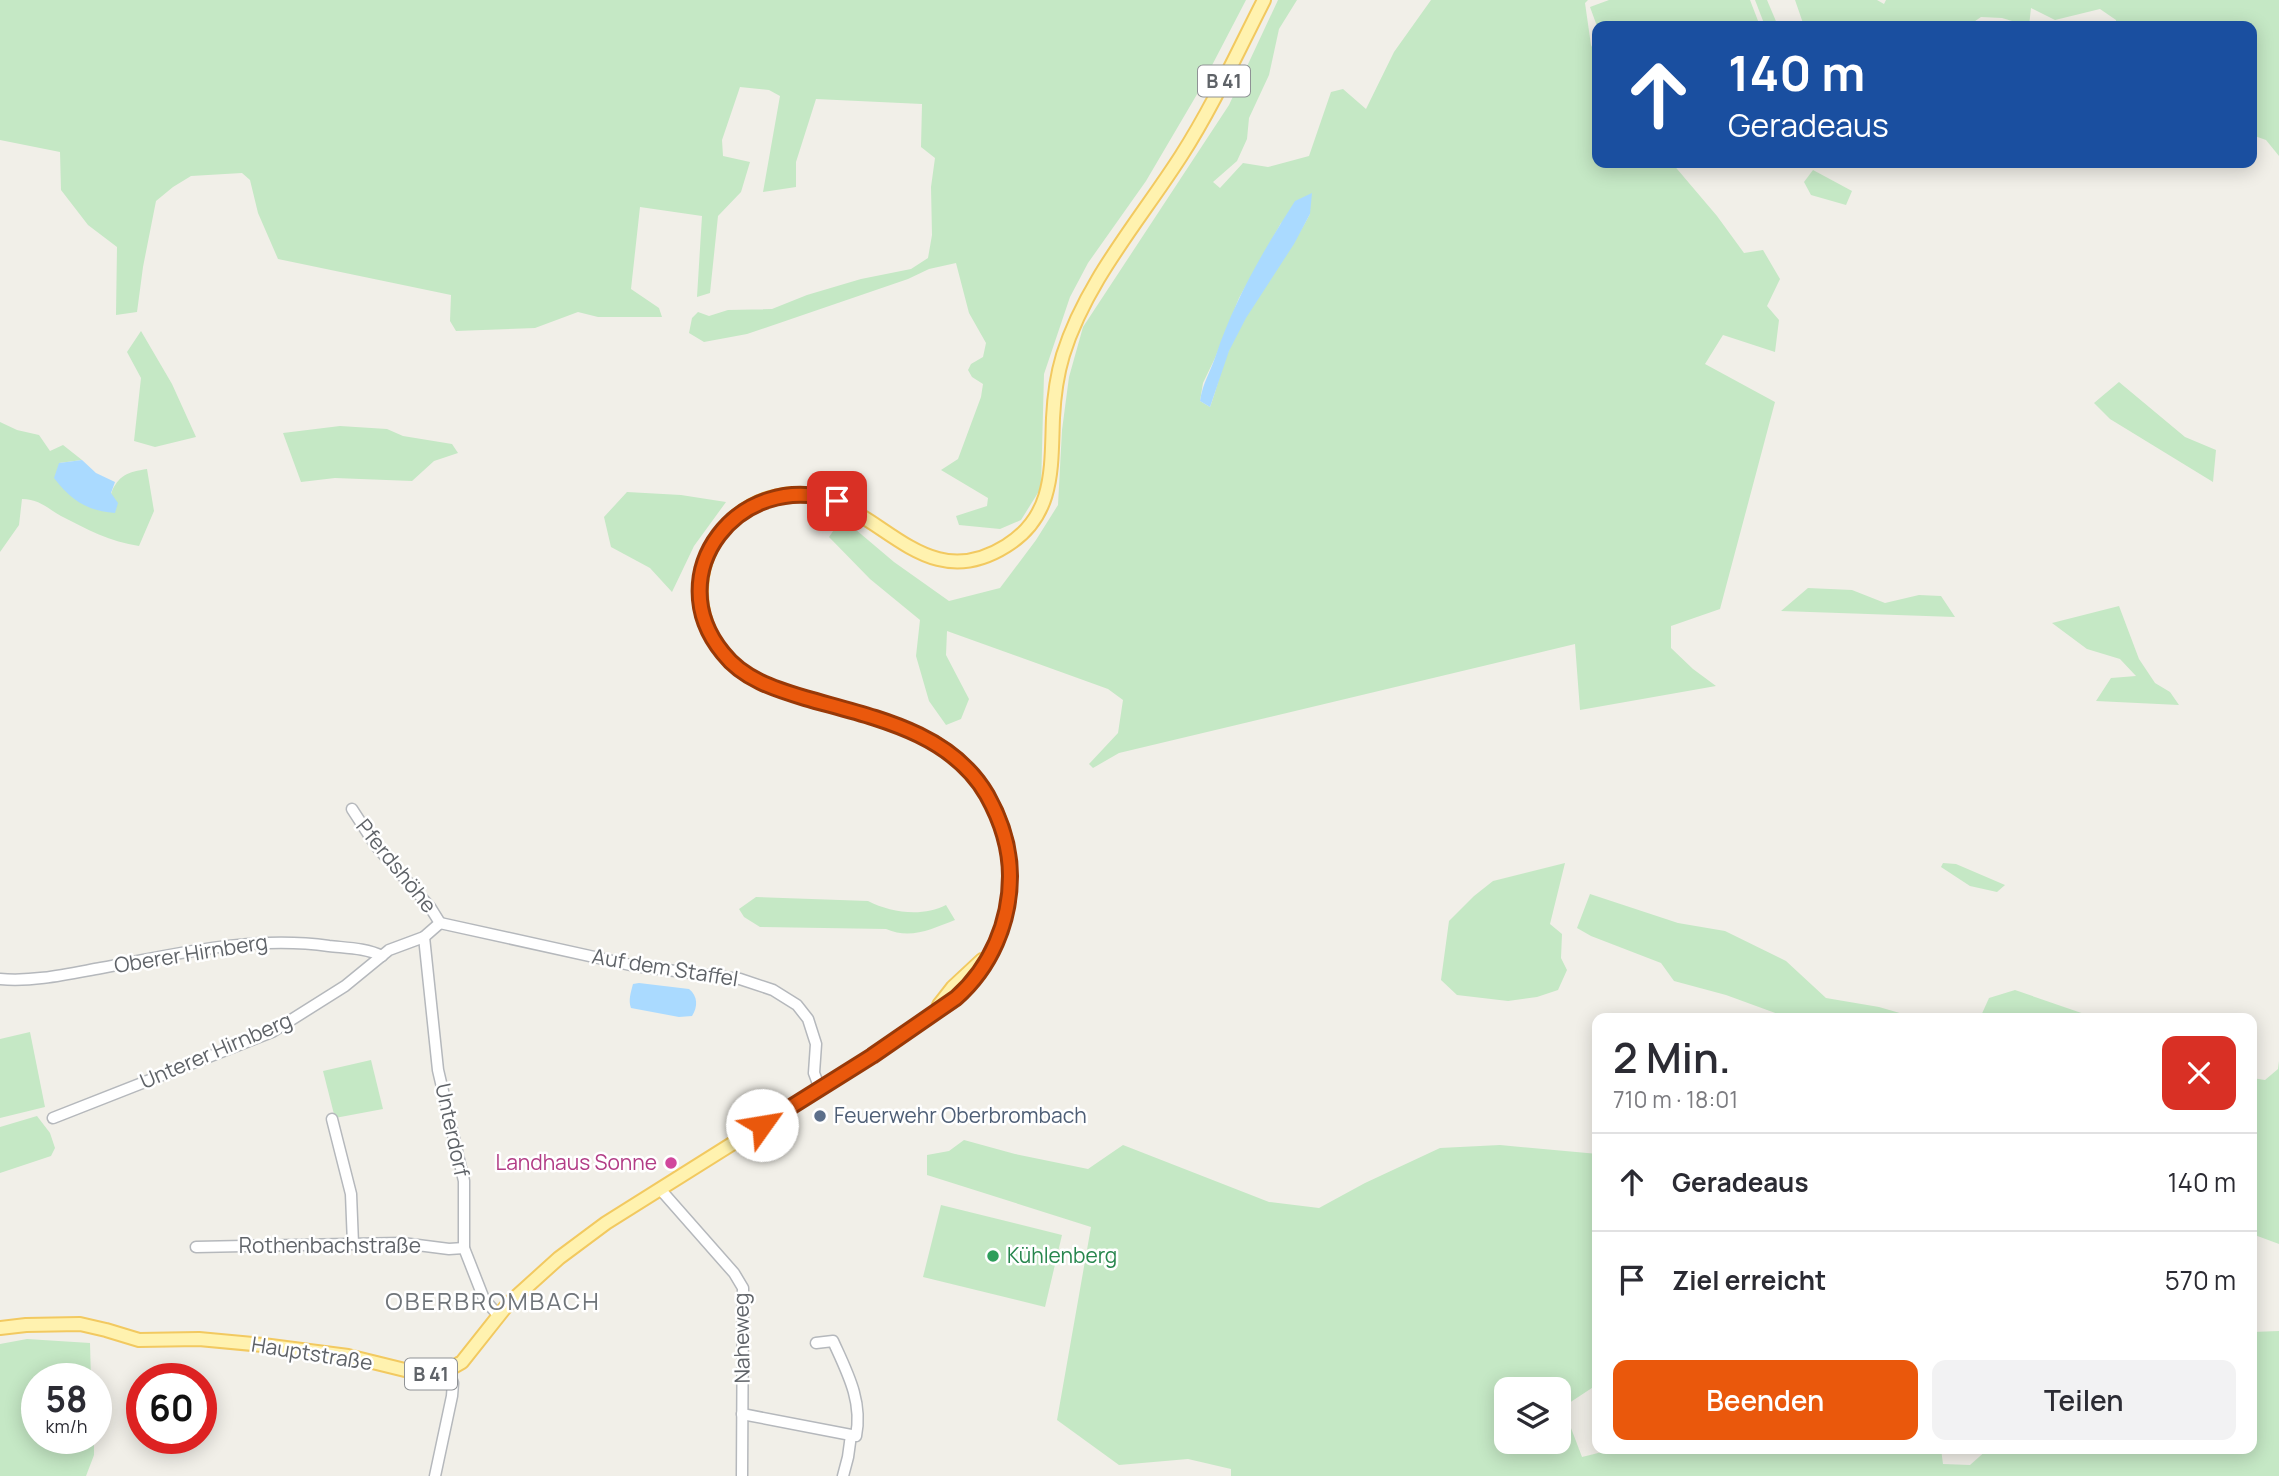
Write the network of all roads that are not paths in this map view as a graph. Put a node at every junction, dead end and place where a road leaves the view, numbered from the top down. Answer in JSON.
{"nodes":[{"id":1,"x":1264,"y":0,"type":"edge"},
{"id":2,"x":352,"y":809,"type":"dead end"},
{"id":3,"x":440,"y":923,"type":"junction"},
{"id":4,"x":424,"y":937,"type":"junction"},
{"id":5,"x":382,"y":956,"type":"junction"},
{"id":6,"x":0,"y":979,"type":"edge"},
{"id":7,"x":820,"y":1089,"type":"junction"},
{"id":8,"x":53,"y":1118,"type":"dead end"},
{"id":9,"x":332,"y":1119,"type":"dead end"},
{"id":10,"x":660,"y":1189,"type":"junction"},
{"id":11,"x":353,"y":1244,"type":"junction"},
{"id":12,"x":196,"y":1247,"type":"dead end"},
{"id":13,"x":464,"y":1248,"type":"junction"},
{"id":14,"x":498,"y":1315,"type":"junction"},
{"id":15,"x":0,"y":1328,"type":"edge"},
{"id":16,"x":816,"y":1343,"type":"dead end"},
{"id":17,"x":448,"y":1370,"type":"junction"},
{"id":18,"x":742,"y":1415,"type":"junction"},
{"id":19,"x":851,"y":1435,"type":"junction"},
{"id":20,"x":435,"y":1476,"type":"edge"},
{"id":21,"x":742,"y":1476,"type":"edge"},
{"id":22,"x":843,"y":1476,"type":"edge"}],
"edges":[{"from":1,"to":7,"type":"main road","number":"B 41"},
{"from":2,"to":3,"type":"street","name":"Pferdshöhe"},
{"from":3,"to":4,"type":"street","name":"Unterer Hirnberg"},
{"from":3,"to":7,"type":"street","name":"Auf dem Staffel"},
{"from":4,"to":5,"type":"street","name":"Unterer Hirnberg"},
{"from":4,"to":13,"type":"street","name":"Unterdorf"},
{"from":5,"to":6,"type":"street","name":"Oberer Hirnberg"},
{"from":5,"to":8,"type":"street","name":"Unterer Hirnberg"},
{"from":7,"to":10,"type":"main road","number":"B 41"},
{"from":9,"to":11,"type":"street"},
{"from":10,"to":14,"type":"main road","number":"B 41"},
{"from":10,"to":18,"type":"street","name":"Naheweg"},
{"from":11,"to":12,"type":"street","name":"Rothenbachstraße"},
{"from":11,"to":13,"type":"street","name":"Rothenbachstraße"},
{"from":13,"to":14,"type":"street","name":"Unterdorf"},
{"from":14,"to":17,"type":"main road","number":"B 41"},
{"from":15,"to":17,"type":"main road","name":"Hauptstraße","number":"B 41"},
{"from":16,"to":19,"type":"street"},
{"from":17,"to":20,"type":"street"},
{"from":18,"to":19,"type":"street"},
{"from":18,"to":21,"type":"street","name":"Naheweg"},
{"from":19,"to":22,"type":"street"}]}
